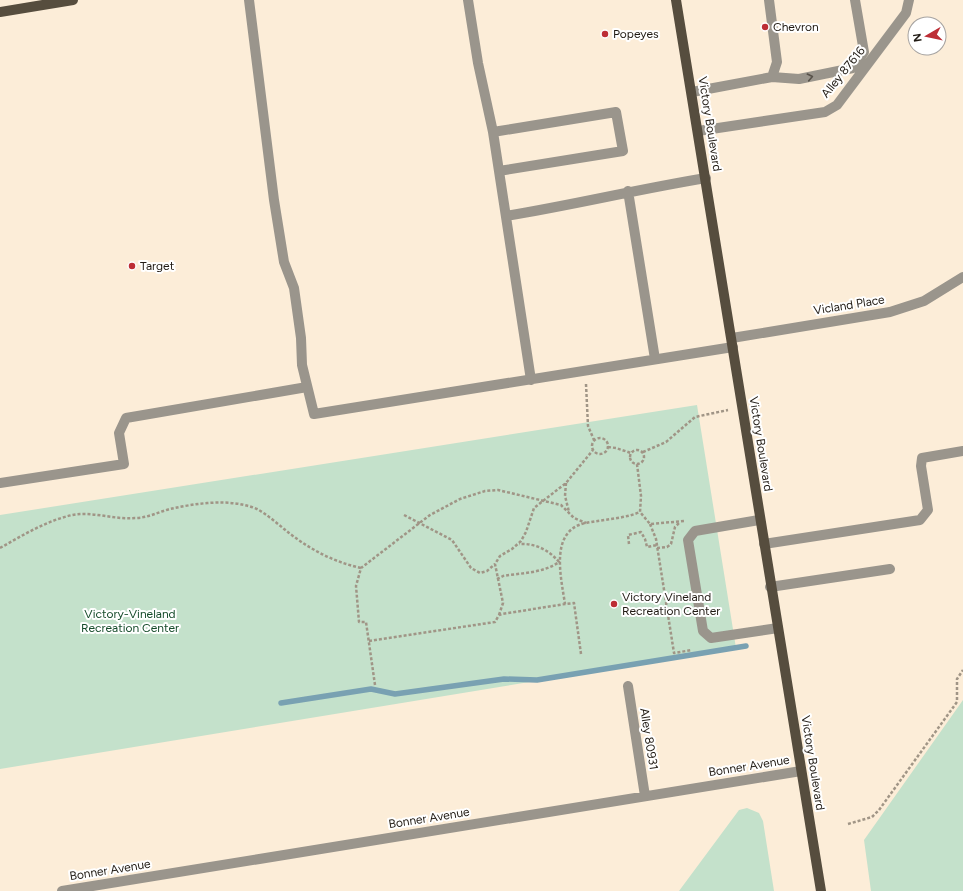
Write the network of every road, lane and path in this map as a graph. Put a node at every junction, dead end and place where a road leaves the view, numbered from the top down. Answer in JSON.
{"nodes":[{"id":1,"x":73,"y":0,"type":"edge"},
{"id":2,"x":249,"y":0,"type":"edge"},
{"id":3,"x":468,"y":0,"type":"edge"},
{"id":4,"x":676,"y":0,"type":"edge"},
{"id":5,"x":769,"y":0,"type":"edge"},
{"id":6,"x":855,"y":0,"type":"edge"},
{"id":7,"x":909,"y":0,"type":"edge"},
{"id":8,"x":0,"y":12,"type":"edge"},
{"id":9,"x":772,"y":77,"type":"junction"},
{"id":10,"x":692,"y":92,"type":"junction"},
{"id":11,"x":698,"y":131,"type":"junction"},
{"id":12,"x":493,"y":132,"type":"junction"},
{"id":13,"x":499,"y":171,"type":"junction"},
{"id":14,"x":706,"y":178,"type":"junction"},
{"id":15,"x":628,"y":192,"type":"junction"},
{"id":16,"x":506,"y":216,"type":"junction"},
{"id":17,"x":963,"y":277,"type":"edge"},
{"id":18,"x":732,"y":342,"type":"junction"},
{"id":19,"x":655,"y":359,"type":"junction"},
{"id":20,"x":585,"y":371,"type":"junction"},
{"id":21,"x":531,"y":380,"type":"junction"},
{"id":22,"x":307,"y":388,"type":"junction"},
{"id":23,"x":742,"y":407,"type":"junction"},
{"id":24,"x":594,"y":440,"type":"junction"},
{"id":25,"x":608,"y":447,"type":"junction"},
{"id":26,"x":593,"y":450,"type":"junction"},
{"id":27,"x":963,"y":451,"type":"edge"},
{"id":28,"x":643,"y":452,"type":"junction"},
{"id":29,"x":631,"y":453,"type":"junction"},
{"id":30,"x":637,"y":464,"type":"junction"},
{"id":31,"x":0,"y":483,"type":"edge"},
{"id":32,"x":566,"y":483,"type":"junction"},
{"id":33,"x":542,"y":502,"type":"junction"},
{"id":34,"x":640,"y":512,"type":"junction"},
{"id":35,"x":570,"y":513,"type":"junction"},
{"id":36,"x":404,"y":515,"type":"dead end"},
{"id":37,"x":691,"y":520,"type":"dead end"},
{"id":38,"x":759,"y":520,"type":"junction"},
{"id":39,"x":684,"y":521,"type":"junction"},
{"id":40,"x":586,"y":523,"type":"junction"},
{"id":41,"x":418,"y":524,"type":"junction"},
{"id":42,"x":650,"y":524,"type":"junction"},
{"id":43,"x":519,"y":544,"type":"junction"},
{"id":44,"x":629,"y":544,"type":"dead end"},
{"id":45,"x":764,"y":544,"type":"junction"},
{"id":46,"x":657,"y":547,"type":"junction"},
{"id":47,"x":0,"y":548,"type":"edge"},
{"id":48,"x":559,"y":562,"type":"junction"},
{"id":49,"x":496,"y":564,"type":"junction"},
{"id":50,"x":362,"y":568,"type":"junction"},
{"id":51,"x":890,"y":569,"type":"dead end"},
{"id":52,"x":497,"y":579,"type":"junction"},
{"id":53,"x":770,"y":587,"type":"junction"},
{"id":54,"x":565,"y":604,"type":"junction"},
{"id":55,"x":499,"y":615,"type":"junction"},
{"id":56,"x":778,"y":628,"type":"junction"},
{"id":57,"x":369,"y":641,"type":"junction"},
{"id":58,"x":692,"y":650,"type":"dead end"},
{"id":59,"x":581,"y":654,"type":"dead end"},
{"id":60,"x":963,"y":670,"type":"edge"},
{"id":61,"x":375,"y":685,"type":"dead end"},
{"id":62,"x":628,"y":686,"type":"dead end"},
{"id":63,"x":801,"y":771,"type":"junction"},
{"id":64,"x":645,"y":796,"type":"junction"},
{"id":65,"x":848,"y":824,"type":"dead end"},
{"id":66,"x":62,"y":891,"type":"edge"},
{"id":67,"x":821,"y":891,"type":"edge"}],
"edges":[{"from":1,"to":8,"type":"main road"},
{"from":2,"to":22,"type":"street"},
{"from":3,"to":12,"type":"street"},
{"from":4,"to":10,"type":"main road","name":"Victory Boulevard"},
{"from":5,"to":9,"type":"street"},
{"from":9,"to":6,"type":"street","one_way":true},
{"from":7,"to":11,"type":"street","name":"Alley 87616"},
{"from":9,"to":10,"type":"street"},
{"from":10,"to":11,"type":"main road","name":"Victory Boulevard"},
{"from":11,"to":14,"type":"main road","name":"Victory Boulevard"},
{"from":12,"to":13,"type":"street"},
{"from":12,"to":13,"type":"street"},
{"from":13,"to":16,"type":"street"},
{"from":14,"to":15,"type":"street"},
{"from":14,"to":18,"type":"main road","name":"Victory Boulevard"},
{"from":15,"to":16,"type":"street"},
{"from":15,"to":19,"type":"street"},
{"from":16,"to":21,"type":"street"},
{"from":17,"to":18,"type":"street","name":"Vicland Place"},
{"from":18,"to":19,"type":"street","name":"Vicland Place"},
{"from":18,"to":23,"type":"main road","name":"Victory Boulevard"},
{"from":19,"to":20,"type":"street","name":"Vicland Place"},
{"from":20,"to":21,"type":"street","name":"Vicland Place"},
{"from":20,"to":24,"type":"path"},
{"from":21,"to":22,"type":"street","name":"Vicland Place"},
{"from":22,"to":31,"type":"street"},
{"from":23,"to":28,"type":"path"},
{"from":23,"to":38,"type":"main road","name":"Victory Boulevard"},
{"from":24,"to":25,"type":"path"},
{"from":24,"to":26,"type":"path"},
{"from":25,"to":26,"type":"path"},
{"from":25,"to":29,"type":"path"},
{"from":26,"to":32,"type":"path"},
{"from":27,"to":45,"type":"street"},
{"from":28,"to":29,"type":"path"},
{"from":28,"to":30,"type":"path"},
{"from":29,"to":30,"type":"path"},
{"from":30,"to":34,"type":"path"},
{"from":32,"to":33,"type":"path"},
{"from":32,"to":35,"type":"path"},
{"from":33,"to":35,"type":"path"},
{"from":33,"to":41,"type":"path"},
{"from":33,"to":43,"type":"path"},
{"from":34,"to":40,"type":"path"},
{"from":34,"to":42,"type":"path"},
{"from":35,"to":40,"type":"path"},
{"from":36,"to":41,"type":"path"},
{"from":37,"to":39,"type":"path"},
{"from":38,"to":45,"type":"main road","name":"Victory Boulevard"},
{"from":38,"to":56,"type":"street"},
{"from":39,"to":42,"type":"path"},
{"from":39,"to":46,"type":"path"},
{"from":40,"to":48,"type":"path"},
{"from":41,"to":49,"type":"path"},
{"from":41,"to":50,"type":"path"},
{"from":42,"to":46,"type":"path"},
{"from":43,"to":48,"type":"path"},
{"from":43,"to":49,"type":"path"},
{"from":44,"to":46,"type":"path"},
{"from":45,"to":53,"type":"main road","name":"Victory Boulevard"},
{"from":46,"to":58,"type":"path"},
{"from":47,"to":50,"type":"path"},
{"from":48,"to":52,"type":"path"},
{"from":48,"to":54,"type":"path"},
{"from":49,"to":52,"type":"path"},
{"from":50,"to":57,"type":"path"},
{"from":51,"to":53,"type":"street"},
{"from":52,"to":55,"type":"path"},
{"from":53,"to":56,"type":"main road","name":"Victory Boulevard"},
{"from":54,"to":55,"type":"path"},
{"from":54,"to":59,"type":"path"},
{"from":55,"to":57,"type":"path"},
{"from":56,"to":63,"type":"main road","name":"Victory Boulevard"},
{"from":57,"to":61,"type":"path"},
{"from":60,"to":65,"type":"path"},
{"from":62,"to":64,"type":"street","name":"Alley 80931"},
{"from":63,"to":64,"type":"street","name":"Bonner Avenue"},
{"from":63,"to":67,"type":"main road","name":"Victory Boulevard"},
{"from":64,"to":66,"type":"street","name":"Bonner Avenue"}]}
